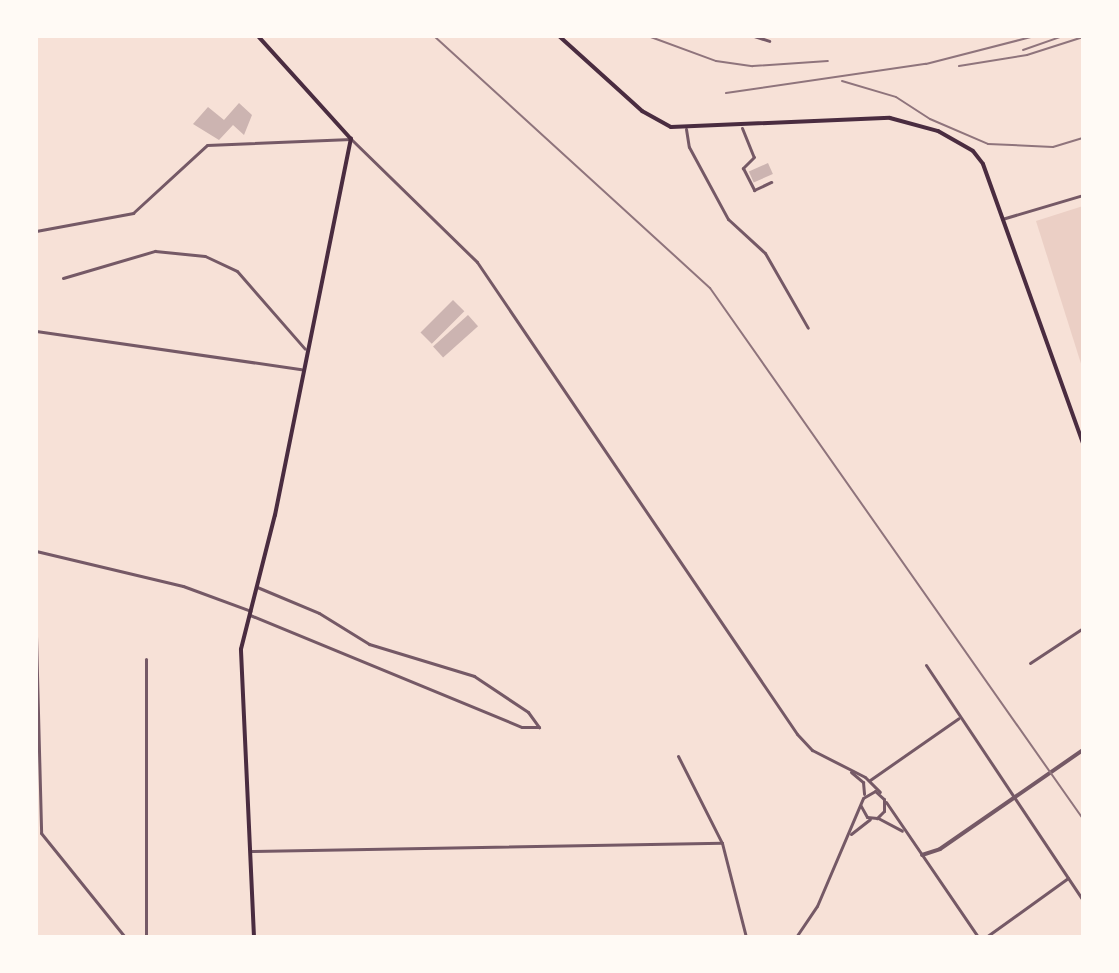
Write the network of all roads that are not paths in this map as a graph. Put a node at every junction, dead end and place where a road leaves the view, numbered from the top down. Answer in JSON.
{"nodes":[{"id":1,"x":258,"y":36,"type":"edge"},
{"id":2,"x":559,"y":36,"type":"edge"},
{"id":3,"x":754,"y":36,"type":"edge"},
{"id":4,"x":769,"y":41,"type":"dead end"},
{"id":5,"x":742,"y":128,"type":"junction"},
{"id":6,"x":686,"y":129,"type":"junction"},
{"id":7,"x":351,"y":139,"type":"junction"},
{"id":8,"x":771,"y":182,"type":"dead end"},
{"id":9,"x":1083,"y":195,"type":"edge"},
{"id":10,"x":1002,"y":219,"type":"junction"},
{"id":11,"x":36,"y":231,"type":"edge"},
{"id":12,"x":63,"y":278,"type":"dead end"},
{"id":13,"x":808,"y":328,"type":"dead end"},
{"id":14,"x":36,"y":331,"type":"edge"},
{"id":15,"x":305,"y":349,"type":"junction"},
{"id":16,"x":301,"y":369,"type":"junction"},
{"id":17,"x":1083,"y":444,"type":"edge"},
{"id":18,"x":36,"y":551,"type":"edge"},
{"id":19,"x":257,"y":587,"type":"junction"},
{"id":20,"x":250,"y":613,"type":"junction"},
{"id":21,"x":1083,"y":628,"type":"edge"},
{"id":22,"x":36,"y":636,"type":"edge"},
{"id":23,"x":146,"y":659,"type":"dead end"},
{"id":24,"x":1030,"y":663,"type":"dead end"},
{"id":25,"x":926,"y":665,"type":"dead end"},
{"id":26,"x":959,"y":718,"type":"junction"},
{"id":27,"x":1083,"y":750,"type":"edge"},
{"id":28,"x":678,"y":756,"type":"dead end"},
{"id":29,"x":845,"y":767,"type":"junction"},
{"id":30,"x":869,"y":780,"type":"junction"},
{"id":31,"x":880,"y":792,"type":"junction"},
{"id":32,"x":863,"y":798,"type":"junction"},
{"id":33,"x":884,"y":799,"type":"junction"},
{"id":34,"x":1013,"y":799,"type":"junction"},
{"id":35,"x":861,"y":806,"type":"junction"},
{"id":36,"x":877,"y":818,"type":"junction"},
{"id":37,"x":870,"y":819,"type":"junction"},
{"id":38,"x":905,"y":834,"type":"junction"},
{"id":39,"x":848,"y":837,"type":"junction"},
{"id":40,"x":722,"y":843,"type":"junction"},
{"id":41,"x":251,"y":851,"type":"junction"},
{"id":42,"x":922,"y":855,"type":"junction"},
{"id":43,"x":1068,"y":878,"type":"junction"},
{"id":44,"x":1083,"y":900,"type":"edge"},
{"id":45,"x":125,"y":937,"type":"edge"},
{"id":46,"x":146,"y":937,"type":"edge"},
{"id":47,"x":254,"y":937,"type":"edge"},
{"id":48,"x":746,"y":937,"type":"edge"},
{"id":49,"x":796,"y":937,"type":"edge"},
{"id":50,"x":978,"y":937,"type":"edge"},
{"id":51,"x":986,"y":937,"type":"edge"}],
"edges":[{"from":1,"to":7,"type":"main road"},
{"from":2,"to":6,"type":"main road"},
{"from":3,"to":4,"type":"street"},
{"from":5,"to":6,"type":"main road"},
{"from":5,"to":8,"type":"street"},
{"from":5,"to":10,"type":"main road"},
{"from":6,"to":13,"type":"street"},
{"from":7,"to":11,"type":"street"},
{"from":7,"to":15,"type":"main road"},
{"from":7,"to":29,"type":"street"},
{"from":9,"to":10,"type":"street"},
{"from":10,"to":17,"type":"main road"},
{"from":12,"to":15,"type":"street"},
{"from":14,"to":16,"type":"street"},
{"from":15,"to":16,"type":"main road"},
{"from":16,"to":19,"type":"main road"},
{"from":18,"to":20,"type":"street"},
{"from":19,"to":20,"type":"main road"},
{"from":19,"to":20,"type":"street"},
{"from":20,"to":41,"type":"main road"},
{"from":21,"to":24,"type":"street"},
{"from":22,"to":45,"type":"street"},
{"from":23,"to":46,"type":"street"},
{"from":25,"to":26,"type":"street"},
{"from":26,"to":30,"type":"street"},
{"from":26,"to":34,"type":"street"},
{"from":27,"to":34,"type":"street"},
{"from":28,"to":40,"type":"street"},
{"from":29,"to":30,"type":"street"},
{"from":29,"to":32,"type":"street"},
{"from":30,"to":31,"type":"street"},
{"from":31,"to":32,"type":"street"},
{"from":31,"to":33,"type":"street"},
{"from":32,"to":35,"type":"street"},
{"from":33,"to":36,"type":"street"},
{"from":33,"to":38,"type":"street"},
{"from":34,"to":42,"type":"street"},
{"from":34,"to":43,"type":"street"},
{"from":35,"to":37,"type":"street"},
{"from":35,"to":39,"type":"street"},
{"from":36,"to":37,"type":"street"},
{"from":36,"to":38,"type":"street"},
{"from":37,"to":39,"type":"street"},
{"from":38,"to":42,"type":"street"},
{"from":39,"to":49,"type":"street"},
{"from":40,"to":41,"type":"street"},
{"from":40,"to":48,"type":"street"},
{"from":41,"to":47,"type":"main road"},
{"from":42,"to":50,"type":"street"},
{"from":43,"to":44,"type":"street"},
{"from":43,"to":51,"type":"street"}]}
